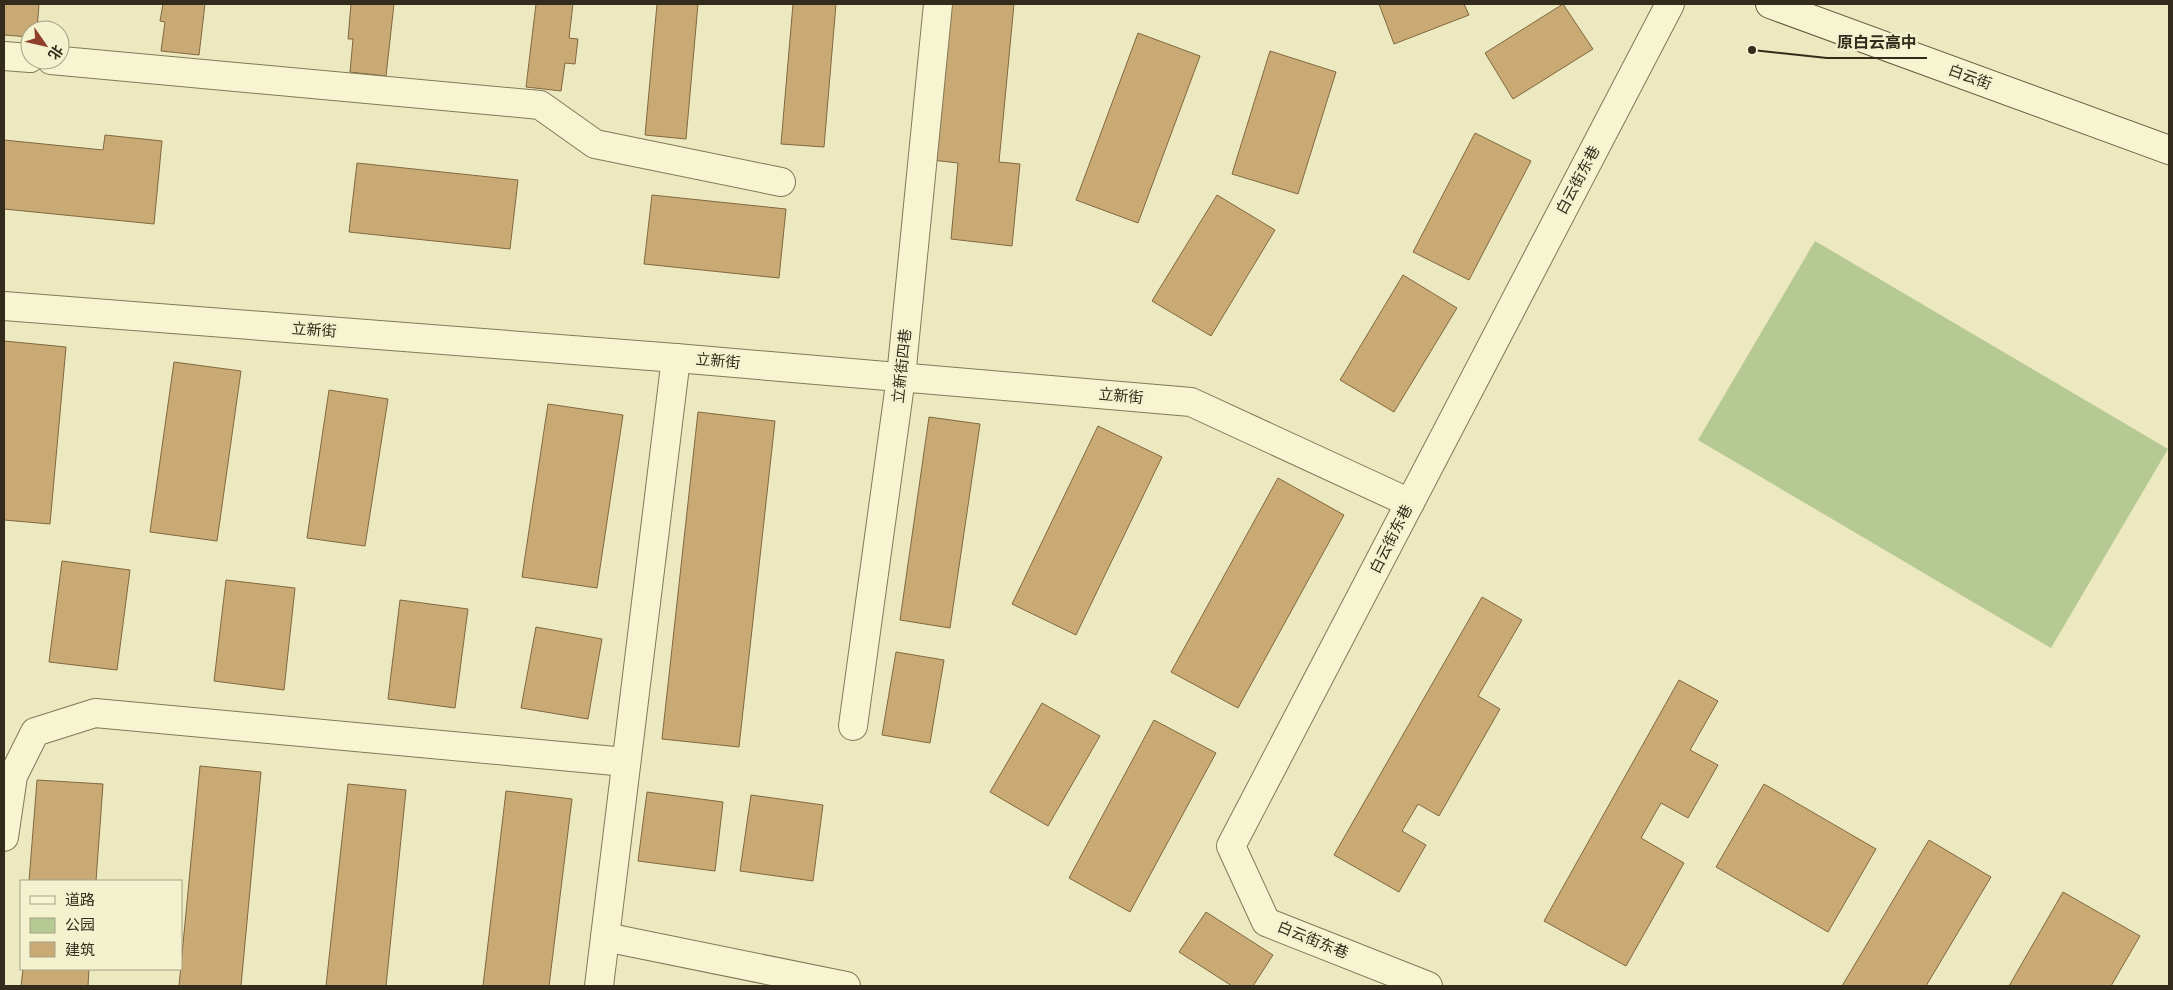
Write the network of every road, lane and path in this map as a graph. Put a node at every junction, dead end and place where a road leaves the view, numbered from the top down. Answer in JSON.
{"nodes":[{"id":1,"x":938,"y":4,"type":"edge"},
{"id":2,"x":1670,"y":4,"type":"edge"},
{"id":3,"x":1770,"y":4,"type":"edge"},
{"id":4,"x":4,"y":56,"type":"edge"},
{"id":5,"x":20,"y":57,"type":"edge"},
{"id":6,"x":70,"y":62,"type":"edge"},
{"id":7,"x":2169,"y":150,"type":"edge"},
{"id":8,"x":781,"y":182,"type":"dead end"},
{"id":9,"x":4,"y":306,"type":"edge"},
{"id":10,"x":676,"y":358,"type":"junction"},
{"id":11,"x":901,"y":377,"type":"junction"},
{"id":12,"x":1410,"y":503,"type":"junction"},
{"id":13,"x":854,"y":726,"type":"dead end"},
{"id":14,"x":626,"y":762,"type":"junction"},
{"id":15,"x":4,"y":837,"type":"edge"},
{"id":16,"x":605,"y":937,"type":"junction"},
{"id":17,"x":598,"y":986,"type":"edge"},
{"id":18,"x":846,"y":986,"type":"edge"},
{"id":19,"x":1428,"y":986,"type":"edge"}],
"edges":[{"from":1,"to":11,"type":"street","name":"立新街四巷"},
{"from":2,"to":12,"type":"street","name":"白云街东巷"},
{"from":3,"to":7,"type":"street","name":"白云街"},
{"from":4,"to":5,"type":"street"},
{"from":6,"to":8,"type":"street"},
{"from":9,"to":10,"type":"street","name":"立新街"},
{"from":10,"to":11,"type":"street","name":"立新街"},
{"from":10,"to":14,"type":"street"},
{"from":11,"to":12,"type":"street","name":"立新街"},
{"from":11,"to":13,"type":"street","name":"立新街四巷"},
{"from":12,"to":19,"type":"street","name":"白云街东巷"},
{"from":14,"to":15,"type":"street"},
{"from":14,"to":16,"type":"street"},
{"from":16,"to":17,"type":"street"},
{"from":16,"to":18,"type":"street"}]}
